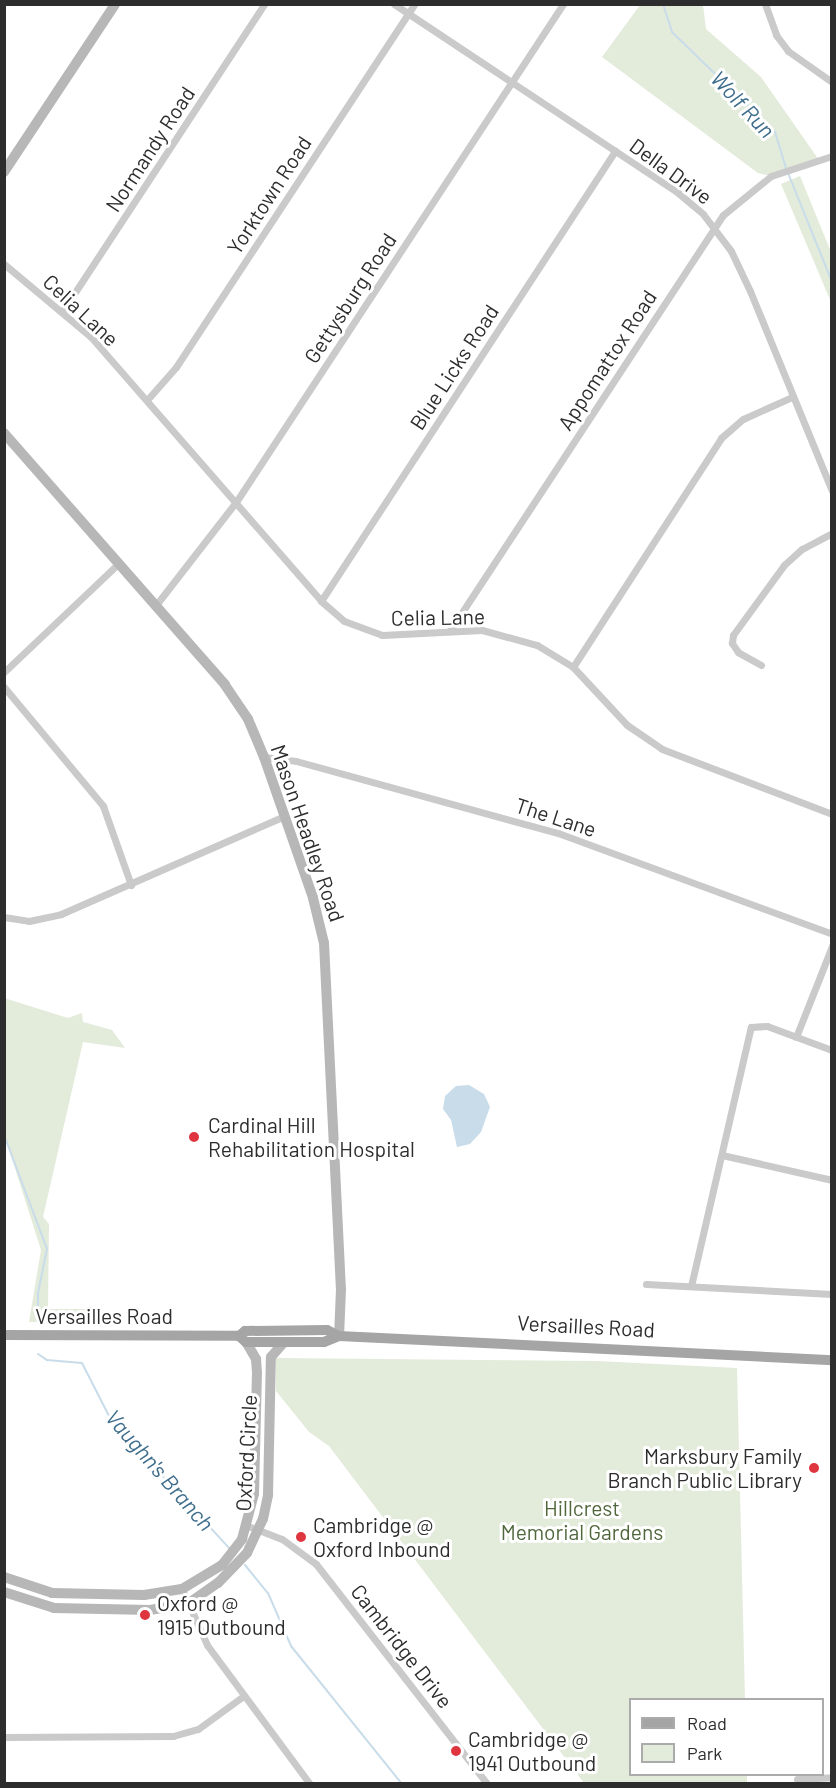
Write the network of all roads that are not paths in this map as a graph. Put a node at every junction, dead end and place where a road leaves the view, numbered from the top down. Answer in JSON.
{"nodes":[{"id":1,"x":115,"y":4,"type":"edge"},
{"id":2,"x":264,"y":4,"type":"edge"},
{"id":3,"x":394,"y":4,"type":"edge"},
{"id":4,"x":414,"y":4,"type":"edge"},
{"id":5,"x":563,"y":4,"type":"edge"},
{"id":6,"x":765,"y":4,"type":"edge"},
{"id":7,"x":408,"y":14,"type":"junction"},
{"id":8,"x":511,"y":82,"type":"junction"},
{"id":9,"x":831,"y":82,"type":"edge"},
{"id":10,"x":615,"y":151,"type":"junction"},
{"id":11,"x":831,"y":156,"type":"edge"},
{"id":12,"x":4,"y":172,"type":"edge"},
{"id":13,"x":714,"y":226,"type":"junction"},
{"id":14,"x":4,"y":264,"type":"edge"},
{"id":15,"x":62,"y":312,"type":"junction"},
{"id":16,"x":792,"y":397,"type":"junction"},
{"id":17,"x":147,"y":400,"type":"junction"},
{"id":18,"x":4,"y":433,"type":"edge"},
{"id":19,"x":831,"y":491,"type":"edge"},
{"id":20,"x":236,"y":502,"type":"junction"},
{"id":21,"x":831,"y":533,"type":"edge"},
{"id":22,"x":119,"y":563,"type":"junction"},
{"id":23,"x":321,"y":601,"type":"junction"},
{"id":24,"x":156,"y":604,"type":"junction"},
{"id":25,"x":451,"y":629,"type":"junction"},
{"id":26,"x":761,"y":665,"type":"dead end"},
{"id":27,"x":573,"y":667,"type":"junction"},
{"id":28,"x":4,"y":672,"type":"edge"},
{"id":29,"x":4,"y":687,"type":"edge"},
{"id":30,"x":264,"y":757,"type":"junction"},
{"id":31,"x":831,"y":814,"type":"edge"},
{"id":32,"x":284,"y":816,"type":"junction"},
{"id":33,"x":130,"y":885,"type":"junction"},
{"id":34,"x":4,"y":917,"type":"edge"},
{"id":35,"x":831,"y":934,"type":"edge"},
{"id":36,"x":831,"y":946,"type":"edge"},
{"id":37,"x":796,"y":1037,"type":"junction"},
{"id":38,"x":831,"y":1050,"type":"edge"},
{"id":39,"x":722,"y":1155,"type":"junction"},
{"id":40,"x":831,"y":1179,"type":"edge"},
{"id":41,"x":646,"y":1284,"type":"dead end"},
{"id":42,"x":691,"y":1286,"type":"junction"},
{"id":43,"x":831,"y":1294,"type":"edge"},
{"id":44,"x":4,"y":1335,"type":"edge"},
{"id":45,"x":339,"y":1336,"type":"junction"},
{"id":46,"x":242,"y":1339,"type":"junction"},
{"id":47,"x":284,"y":1342,"type":"junction"},
{"id":48,"x":831,"y":1360,"type":"edge"},
{"id":49,"x":248,"y":1526,"type":"junction"},
{"id":50,"x":259,"y":1530,"type":"junction"},
{"id":51,"x":4,"y":1577,"type":"edge"},
{"id":52,"x":182,"y":1589,"type":"junction"},
{"id":53,"x":4,"y":1592,"type":"edge"},
{"id":54,"x":189,"y":1603,"type":"junction"},
{"id":55,"x":242,"y":1698,"type":"junction"},
{"id":56,"x":4,"y":1737,"type":"edge"},
{"id":57,"x":831,"y":1777,"type":"edge"},
{"id":58,"x":797,"y":1779,"type":"dead end"},
{"id":59,"x":310,"y":1784,"type":"edge"},
{"id":60,"x":487,"y":1784,"type":"edge"}],
"edges":[{"from":1,"to":12,"type":"street"},
{"from":2,"to":15,"type":"street","name":"Normandy Road"},
{"from":3,"to":7,"type":"street","name":"Della Drive"},
{"from":4,"to":7,"type":"street","name":"Yorktown Road"},
{"from":5,"to":8,"type":"street","name":"Gettysburg Road"},
{"from":6,"to":9,"type":"street"},
{"from":7,"to":8,"type":"street","name":"Della Drive"},
{"from":7,"to":17,"type":"street","name":"Yorktown Road"},
{"from":8,"to":10,"type":"street","name":"Della Drive"},
{"from":8,"to":20,"type":"street","name":"Gettysburg Road"},
{"from":10,"to":13,"type":"street","name":"Della Drive"},
{"from":10,"to":23,"type":"street","name":"Blue Licks Road"},
{"from":11,"to":13,"type":"street","name":"Appomattox Road"},
{"from":13,"to":16,"type":"street","name":"Della Drive"},
{"from":13,"to":25,"type":"street","name":"Appomattox Road"},
{"from":14,"to":15,"type":"street","name":"Celia Lane"},
{"from":15,"to":17,"type":"street","name":"Celia Lane"},
{"from":16,"to":19,"type":"street","name":"Della Drive"},
{"from":16,"to":27,"type":"street"},
{"from":17,"to":20,"type":"street","name":"Celia Lane"},
{"from":18,"to":22,"type":"street","name":"Mason Headley Road"},
{"from":20,"to":23,"type":"street","name":"Celia Lane"},
{"from":20,"to":24,"type":"street","name":"Gettysburg Road"},
{"from":21,"to":26,"type":"street"},
{"from":22,"to":24,"type":"street","name":"Mason Headley Road"},
{"from":22,"to":28,"type":"street"},
{"from":23,"to":25,"type":"street","name":"Celia Lane"},
{"from":24,"to":30,"type":"street","name":"Mason Headley Road"},
{"from":25,"to":27,"type":"street","name":"Celia Lane"},
{"from":27,"to":31,"type":"street","name":"Celia Lane"},
{"from":29,"to":33,"type":"street"},
{"from":30,"to":32,"type":"street","name":"Mason Headley Road"},
{"from":30,"to":35,"type":"street","name":"The Lane"},
{"from":32,"to":33,"type":"street"},
{"from":32,"to":45,"type":"street","name":"Mason Headley Road"},
{"from":33,"to":34,"type":"street"},
{"from":36,"to":37,"type":"street"},
{"from":37,"to":38,"type":"street"},
{"from":37,"to":39,"type":"street"},
{"from":39,"to":40,"type":"street"},
{"from":39,"to":42,"type":"street"},
{"from":41,"to":42,"type":"street"},
{"from":42,"to":43,"type":"street"},
{"from":44,"to":46,"type":"main road","name":"Versailles Road"},
{"from":45,"to":46,"type":"main road","name":"Versailles Road"},
{"from":45,"to":47,"type":"main road","name":"Versailles Road"},
{"from":45,"to":48,"type":"main road","name":"Versailles Road"},
{"from":46,"to":47,"type":"main road","name":"Versailles Road"},
{"from":46,"to":49,"type":"street","name":"Oxford Circle"},
{"from":47,"to":50,"type":"street","name":"Oxford Circle"},
{"from":49,"to":50,"type":"street","name":"Cambridge Drive"},
{"from":49,"to":52,"type":"street","name":"Oxford Circle"},
{"from":50,"to":54,"type":"street","name":"Oxford Circle"},
{"from":50,"to":60,"type":"street","name":"Cambridge Drive"},
{"from":51,"to":52,"type":"street","name":"Oxford Circle"},
{"from":52,"to":54,"type":"street"},
{"from":53,"to":54,"type":"street","name":"Oxford Circle"},
{"from":54,"to":55,"type":"street"},
{"from":55,"to":56,"type":"street"},
{"from":55,"to":59,"type":"street"},
{"from":57,"to":58,"type":"street"}]}
